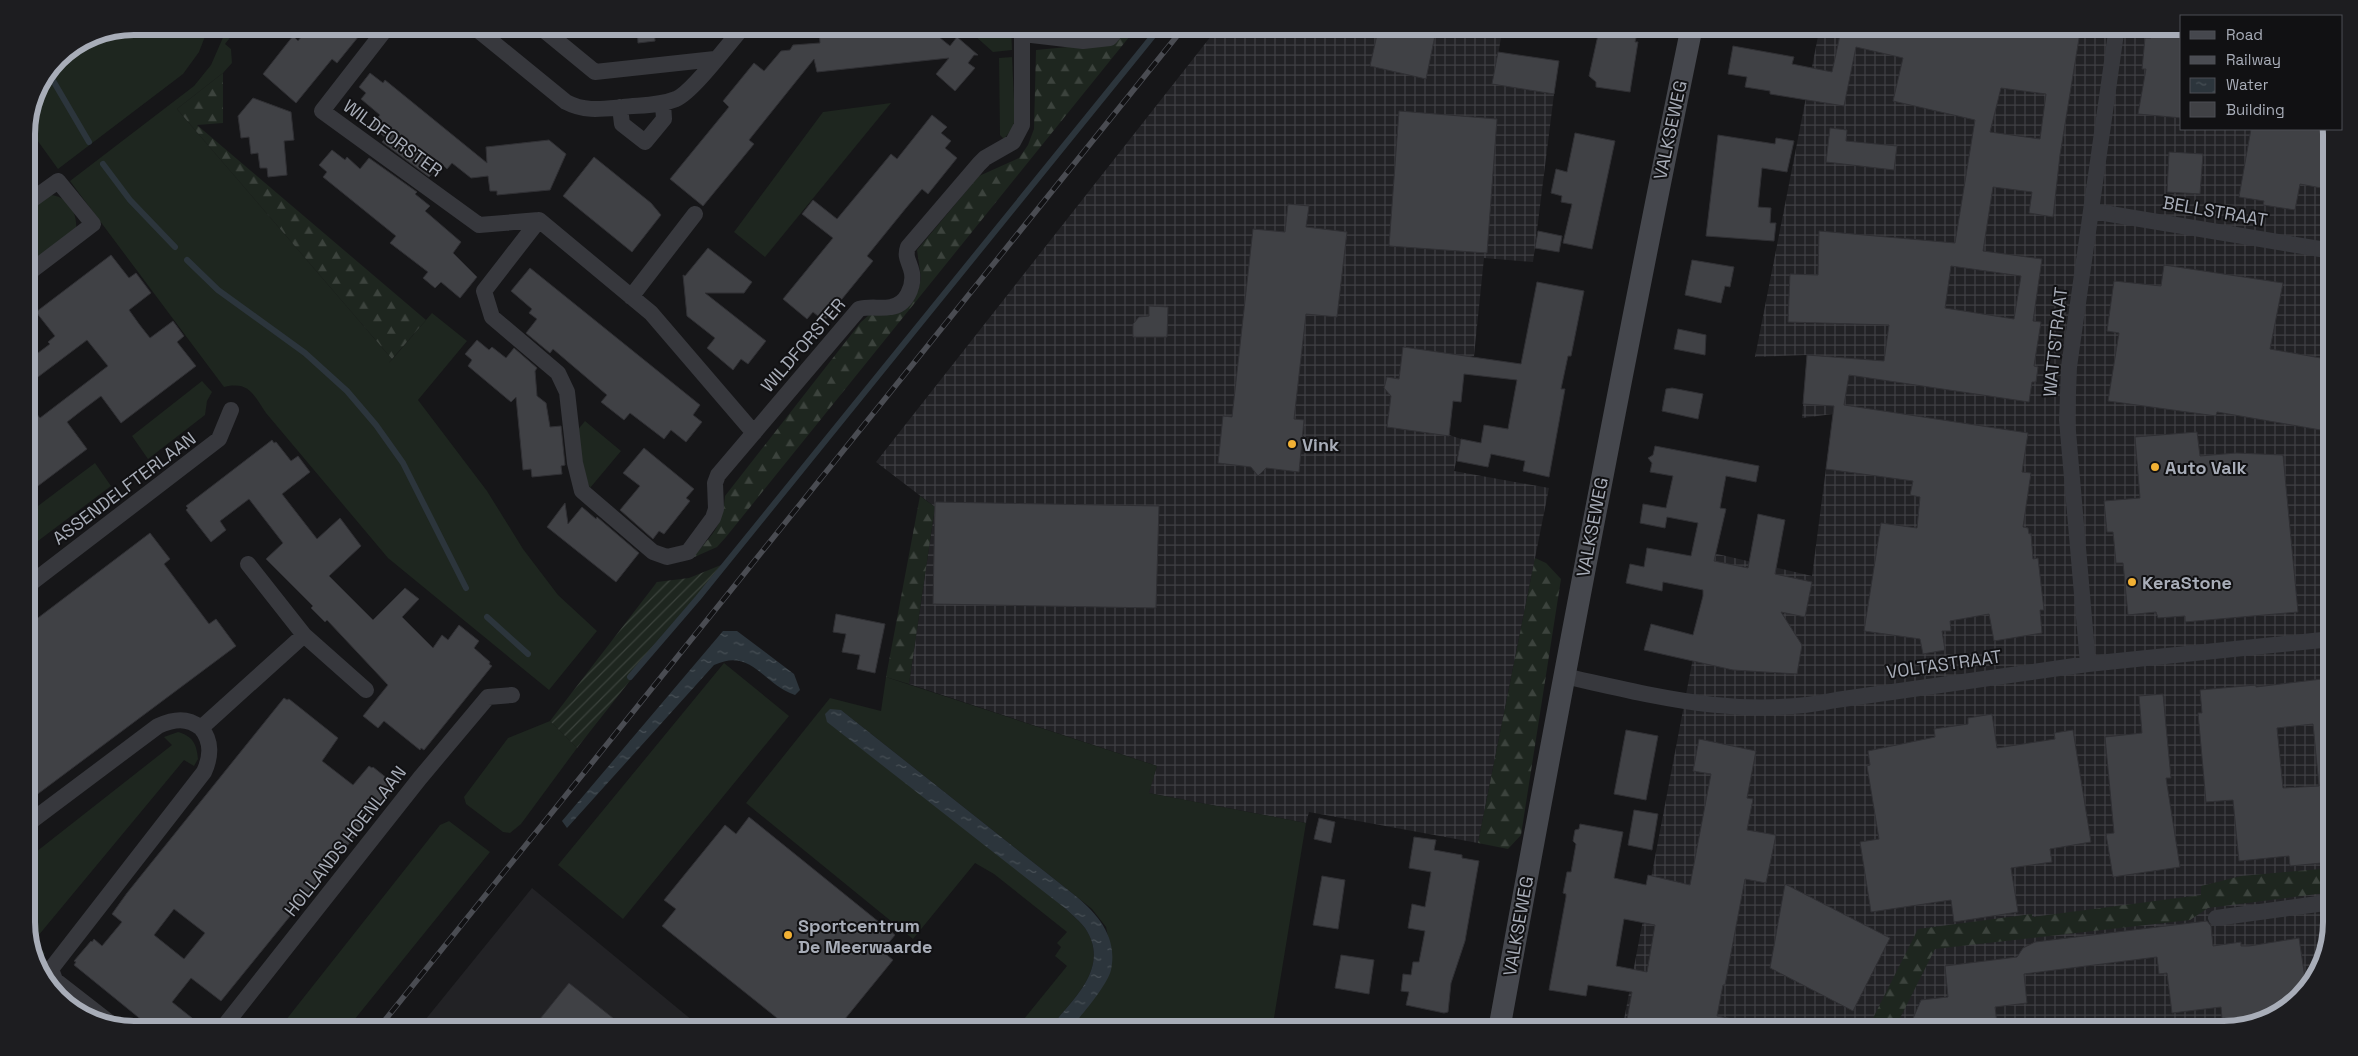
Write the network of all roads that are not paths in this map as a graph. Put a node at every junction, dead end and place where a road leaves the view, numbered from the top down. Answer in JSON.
{"nodes":[{"id":1,"x":381,"y":35,"type":"edge"},
{"id":2,"x":484,"y":35,"type":"edge"},
{"id":3,"x":550,"y":35,"type":"edge"},
{"id":4,"x":736,"y":35,"type":"edge"},
{"id":5,"x":1022,"y":35,"type":"edge"},
{"id":6,"x":1050,"y":35,"type":"edge"},
{"id":7,"x":1112,"y":35,"type":"edge"},
{"id":8,"x":1690,"y":35,"type":"edge"},
{"id":9,"x":2116,"y":35,"type":"edge"},
{"id":10,"x":715,"y":59,"type":"junction"},
{"id":11,"x":663,"y":103,"type":"junction"},
{"id":12,"x":620,"y":107,"type":"junction"},
{"id":13,"x":35,"y":198,"type":"edge"},
{"id":14,"x":2092,"y":211,"type":"junction"},
{"id":15,"x":695,"y":214,"type":"dead end"},
{"id":16,"x":539,"y":220,"type":"junction"},
{"id":17,"x":2323,"y":250,"type":"edge"},
{"id":18,"x":35,"y":268,"type":"edge"},
{"id":19,"x":631,"y":297,"type":"junction"},
{"id":20,"x":231,"y":410,"type":"dead end"},
{"id":21,"x":754,"y":433,"type":"junction"},
{"id":22,"x":248,"y":564,"type":"dead end"},
{"id":23,"x":35,"y":579,"type":"edge"},
{"id":24,"x":304,"y":635,"type":"junction"},
{"id":25,"x":2323,"y":640,"type":"edge"},
{"id":26,"x":2088,"y":664,"type":"junction"},
{"id":27,"x":1564,"y":676,"type":"junction"},
{"id":28,"x":366,"y":690,"type":"dead end"},
{"id":29,"x":512,"y":695,"type":"dead end"},
{"id":30,"x":201,"y":728,"type":"junction"},
{"id":31,"x":35,"y":818,"type":"edge"},
{"id":32,"x":2323,"y":903,"type":"edge"},
{"id":33,"x":2216,"y":918,"type":"dead end"},
{"id":34,"x":100,"y":1015,"type":"edge"},
{"id":35,"x":228,"y":1021,"type":"edge"},
{"id":36,"x":1501,"y":1021,"type":"edge"}],
"edges":[{"from":1,"to":16,"type":"street","name":"WILDFORSTER"},
{"from":2,"to":12,"type":"street"},
{"from":3,"to":10,"type":"street"},
{"from":4,"to":10,"type":"street"},
{"from":5,"to":21,"type":"street","name":"WILDFORSTER"},
{"from":6,"to":7,"type":"street","name":"WILDFORSTER"},
{"from":8,"to":27,"type":"street","name":"VALKSEWEG"},
{"from":9,"to":14,"type":"street","name":"WATTSTRAAT"},
{"from":10,"to":11,"type":"street"},
{"from":11,"to":12,"type":"street"},
{"from":11,"to":12,"type":"street"},
{"from":13,"to":18,"type":"street"},
{"from":14,"to":17,"type":"street","name":"BELLSTRAAT"},
{"from":14,"to":26,"type":"street","name":"WATTSTRAAT"},
{"from":15,"to":19,"type":"street"},
{"from":16,"to":19,"type":"street"},
{"from":16,"to":21,"type":"street","name":"WILDFORSTER"},
{"from":19,"to":21,"type":"street"},
{"from":20,"to":23,"type":"street","name":"ASSENDELFTERLAAN"},
{"from":22,"to":24,"type":"street"},
{"from":24,"to":28,"type":"street"},
{"from":24,"to":30,"type":"street"},
{"from":25,"to":26,"type":"street","name":"VOLTASTRAAT"},
{"from":26,"to":27,"type":"street","name":"VOLTASTRAAT"},
{"from":27,"to":36,"type":"street","name":"VALKSEWEG"},
{"from":29,"to":35,"type":"street","name":"HOLLANDS HOENLAAN"},
{"from":30,"to":31,"type":"street"},
{"from":30,"to":34,"type":"street"},
{"from":32,"to":33,"type":"street"}]}
